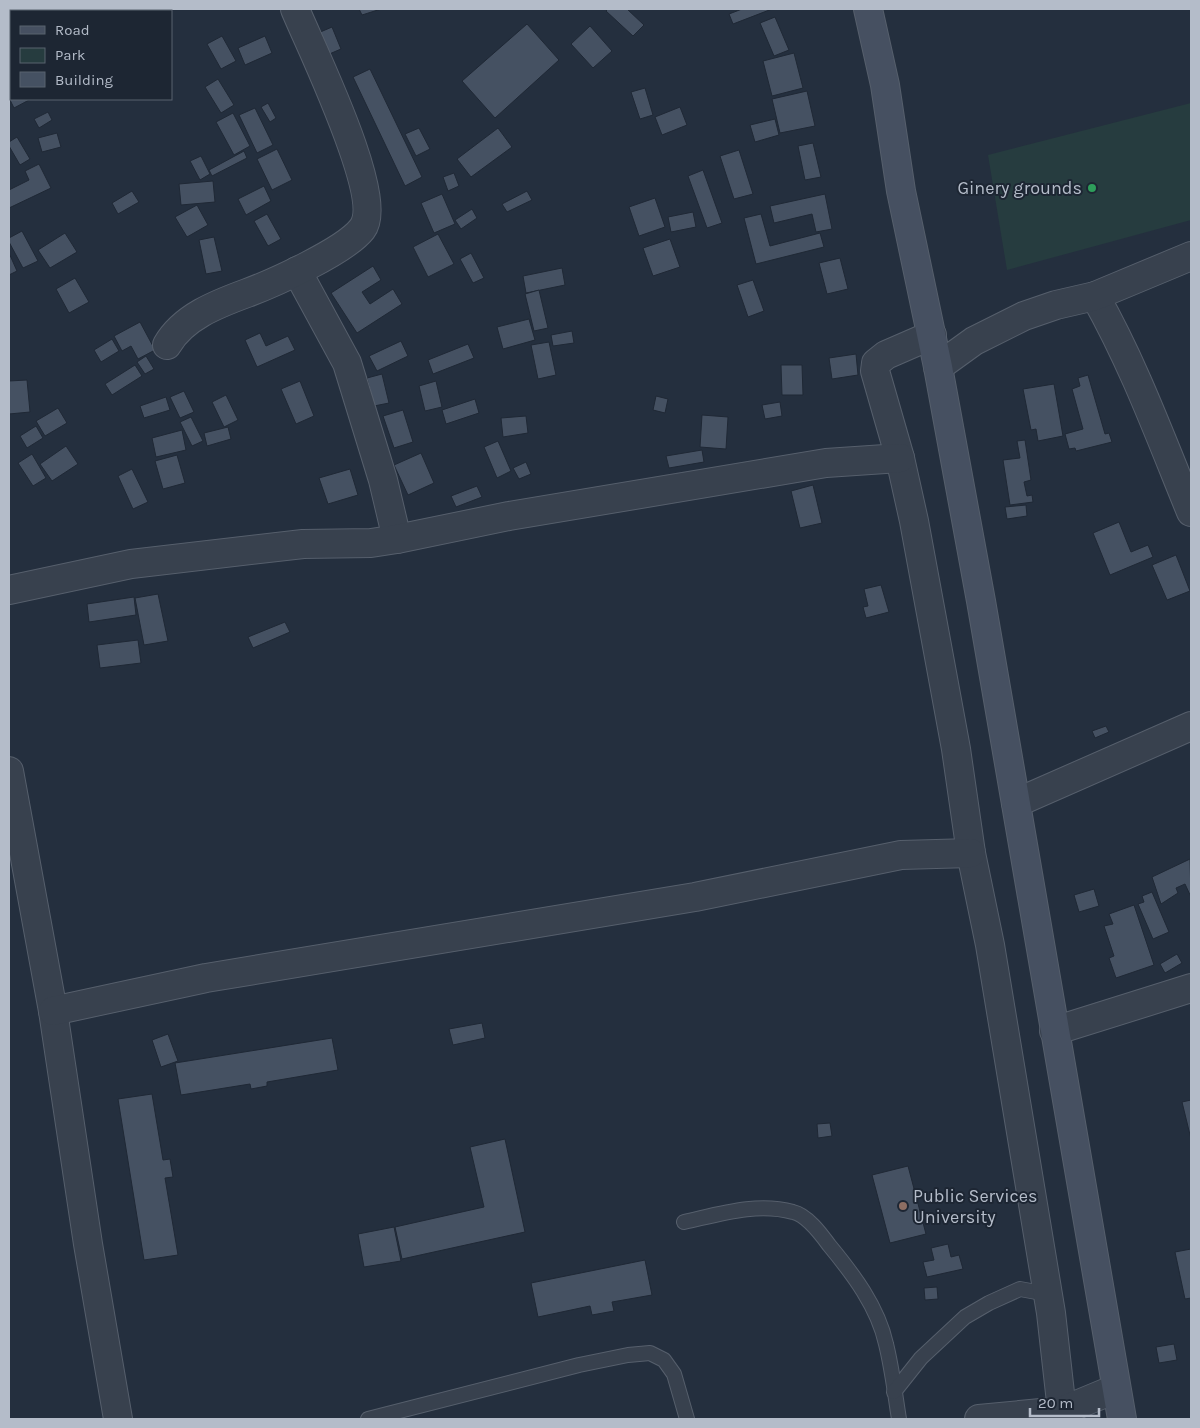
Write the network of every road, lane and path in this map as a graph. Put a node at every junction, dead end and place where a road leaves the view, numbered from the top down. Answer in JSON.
{"nodes":[{"id":1,"x":295,"y":9,"type":"edge"},
{"id":2,"x":868,"y":9,"type":"edge"},
{"id":3,"x":1191,"y":256,"type":"edge"},
{"id":4,"x":297,"y":271,"type":"junction"},
{"id":5,"x":1095,"y":296,"type":"junction"},
{"id":6,"x":932,"y":335,"type":"junction"},
{"id":7,"x":167,"y":345,"type":"dead end"},
{"id":8,"x":938,"y":368,"type":"junction"},
{"id":9,"x":900,"y":458,"type":"junction"},
{"id":10,"x":1191,"y":509,"type":"edge"},
{"id":11,"x":397,"y":539,"type":"junction"},
{"id":12,"x":9,"y":590,"type":"edge"},
{"id":13,"x":1191,"y":726,"type":"edge"},
{"id":14,"x":9,"y":771,"type":"edge"},
{"id":15,"x":1016,"y":803,"type":"junction"},
{"id":16,"x":971,"y":853,"type":"junction"},
{"id":17,"x":1191,"y":988,"type":"edge"},
{"id":18,"x":53,"y":1011,"type":"junction"},
{"id":19,"x":1054,"y":1031,"type":"junction"},
{"id":20,"x":684,"y":1222,"type":"dead end"},
{"id":21,"x":1047,"y":1294,"type":"junction"},
{"id":22,"x":1115,"y":1389,"type":"junction"},
{"id":23,"x":894,"y":1392,"type":"junction"},
{"id":24,"x":1062,"y":1411,"type":"junction"},
{"id":25,"x":118,"y":1419,"type":"edge"},
{"id":26,"x":368,"y":1419,"type":"edge"},
{"id":27,"x":687,"y":1419,"type":"edge"},
{"id":28,"x":899,"y":1419,"type":"edge"},
{"id":29,"x":979,"y":1419,"type":"edge"},
{"id":30,"x":1122,"y":1419,"type":"edge"}],
"edges":[{"from":1,"to":4,"type":"street"},
{"from":2,"to":6,"type":"main road"},
{"from":3,"to":5,"type":"street"},
{"from":4,"to":7,"type":"street"},
{"from":4,"to":11,"type":"street"},
{"from":5,"to":8,"type":"street"},
{"from":5,"to":10,"type":"street"},
{"from":6,"to":8,"type":"main road"},
{"from":6,"to":9,"type":"street"},
{"from":8,"to":15,"type":"main road"},
{"from":9,"to":11,"type":"street"},
{"from":9,"to":16,"type":"street"},
{"from":11,"to":12,"type":"street"},
{"from":13,"to":15,"type":"street"},
{"from":14,"to":18,"type":"street"},
{"from":15,"to":19,"type":"main road"},
{"from":16,"to":18,"type":"street"},
{"from":16,"to":21,"type":"street"},
{"from":17,"to":19,"type":"street"},
{"from":18,"to":25,"type":"street"},
{"from":19,"to":22,"type":"main road"},
{"from":20,"to":23,"type":"lane"},
{"from":21,"to":23,"type":"lane"},
{"from":21,"to":24,"type":"street"},
{"from":22,"to":24,"type":"street"},
{"from":22,"to":30,"type":"main road"},
{"from":23,"to":28,"type":"lane"},
{"from":24,"to":29,"type":"street"},
{"from":26,"to":27,"type":"lane"}]}
